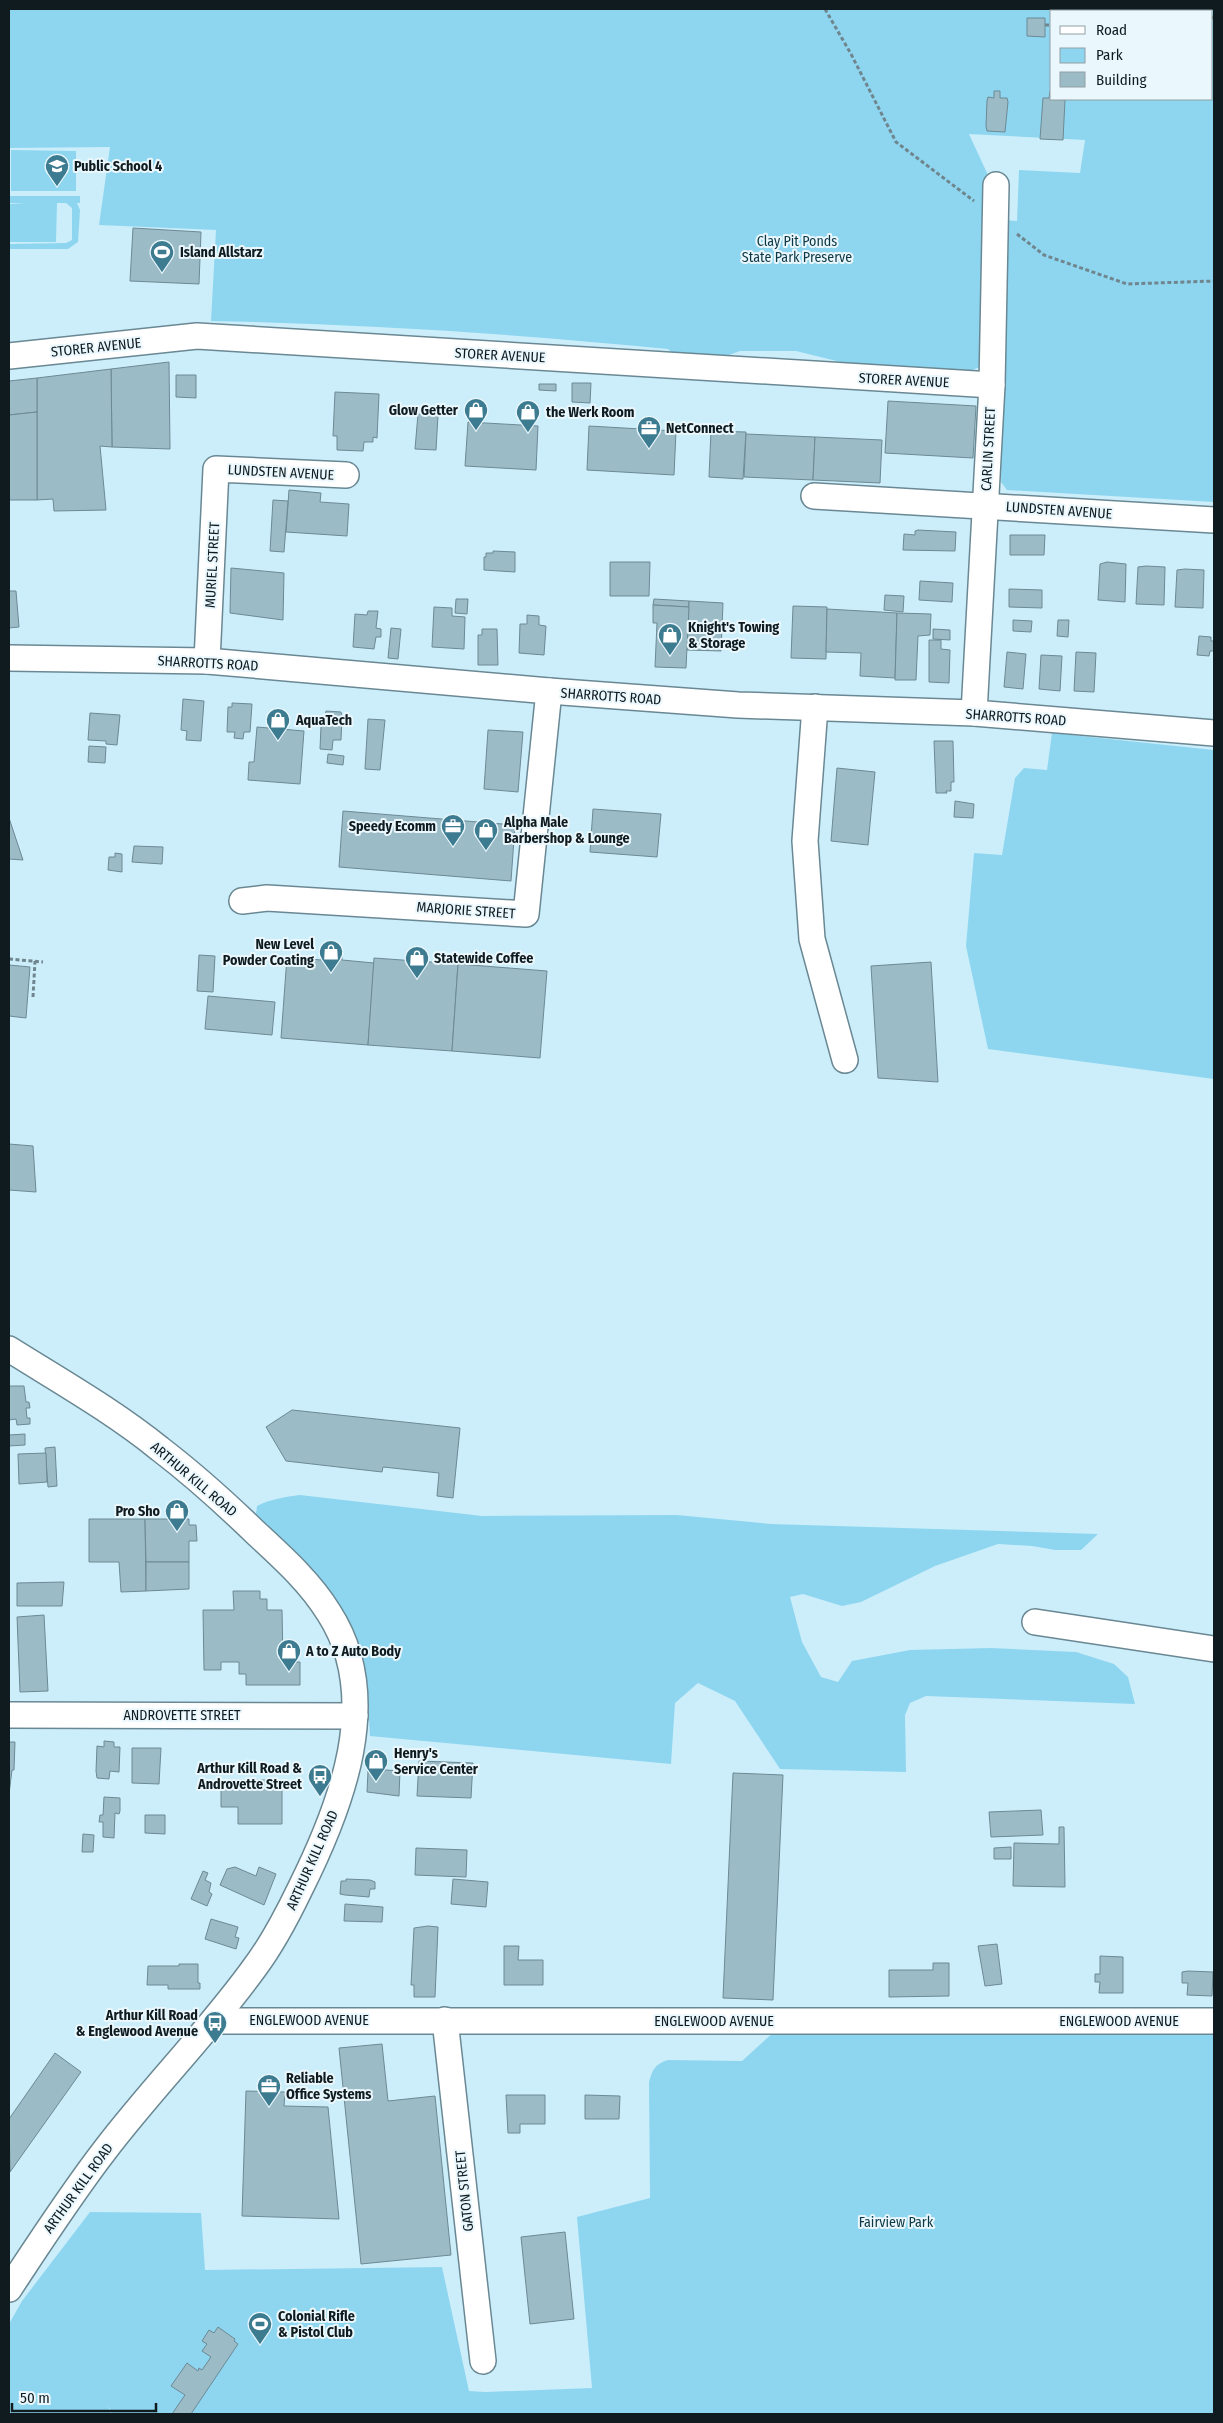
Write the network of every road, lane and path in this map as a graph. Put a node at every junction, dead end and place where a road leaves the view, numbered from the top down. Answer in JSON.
{"nodes":[{"id":1,"x":1045,"y":25,"type":"dead end"},
{"id":2,"x":1050,"y":25,"type":"edge"},
{"id":3,"x":996,"y":185,"type":"dead end"},
{"id":4,"x":9,"y":356,"type":"edge"},
{"id":5,"x":992,"y":385,"type":"junction"},
{"id":6,"x":216,"y":469,"type":"joint"},
{"id":7,"x":346,"y":475,"type":"dead end"},
{"id":8,"x":814,"y":496,"type":"dead end"},
{"id":9,"x":985,"y":506,"type":"junction"},
{"id":10,"x":1214,"y":520,"type":"edge"},
{"id":11,"x":9,"y":658,"type":"edge"},
{"id":12,"x":207,"y":661,"type":"junction"},
{"id":13,"x":550,"y":691,"type":"junction"},
{"id":14,"x":815,"y":707,"type":"junction"},
{"id":15,"x":974,"y":713,"type":"junction"},
{"id":16,"x":1214,"y":733,"type":"edge"},
{"id":17,"x":242,"y":901,"type":"dead end"},
{"id":18,"x":9,"y":958,"type":"edge"},
{"id":19,"x":35,"y":961,"type":"junction"},
{"id":20,"x":43,"y":962,"type":"dead end"},
{"id":21,"x":33,"y":997,"type":"dead end"},
{"id":22,"x":845,"y":1060,"type":"dead end"},
{"id":23,"x":9,"y":1349,"type":"edge"},
{"id":24,"x":1035,"y":1622,"type":"dead end"},
{"id":25,"x":1214,"y":1650,"type":"edge"},
{"id":26,"x":9,"y":1715,"type":"edge"},
{"id":27,"x":355,"y":1716,"type":"junction"},
{"id":28,"x":445,"y":2020,"type":"junction"},
{"id":29,"x":214,"y":2021,"type":"junction"},
{"id":30,"x":1214,"y":2021,"type":"edge"},
{"id":31,"x":9,"y":2289,"type":"edge"},
{"id":32,"x":483,"y":2361,"type":"dead end"}],
"edges":[{"from":1,"to":2,"type":"path"},
{"from":3,"to":5,"type":"street","name":"CARLIN STREET"},
{"from":4,"to":5,"type":"street","name":"STORER AVENUE"},
{"from":5,"to":9,"type":"street","name":"CARLIN STREET"},
{"from":6,"to":7,"type":"street","name":"LUNDSTEN AVENUE"},
{"from":6,"to":12,"type":"street","name":"MURIEL STREET"},
{"from":8,"to":9,"type":"street","name":"LUNDSTEN AVENUE"},
{"from":9,"to":10,"type":"street","name":"LUNDSTEN AVENUE"},
{"from":9,"to":15,"type":"street","name":"CARLIN STREET"},
{"from":11,"to":12,"type":"street","name":"SHARROTTS ROAD"},
{"from":12,"to":13,"type":"street","name":"SHARROTTS ROAD"},
{"from":13,"to":14,"type":"street","name":"SHARROTTS ROAD"},
{"from":13,"to":17,"type":"street","name":"MARJORIE STREET"},
{"from":14,"to":15,"type":"street","name":"SHARROTTS ROAD"},
{"from":14,"to":22,"type":"street"},
{"from":15,"to":16,"type":"street","name":"SHARROTTS ROAD"},
{"from":18,"to":19,"type":"path"},
{"from":19,"to":20,"type":"path"},
{"from":19,"to":21,"type":"path"},
{"from":23,"to":27,"type":"street","name":"ARTHUR KILL ROAD"},
{"from":24,"to":25,"type":"street"},
{"from":26,"to":27,"type":"street","name":"ANDROVETTE STREET"},
{"from":27,"to":29,"type":"street","name":"ARTHUR KILL ROAD"},
{"from":28,"to":29,"type":"street","name":"ENGLEWOOD AVENUE"},
{"from":28,"to":30,"type":"street","name":"ENGLEWOOD AVENUE"},
{"from":28,"to":32,"type":"street","name":"GATON STREET"},
{"from":29,"to":31,"type":"street","name":"ARTHUR KILL ROAD"}]}
